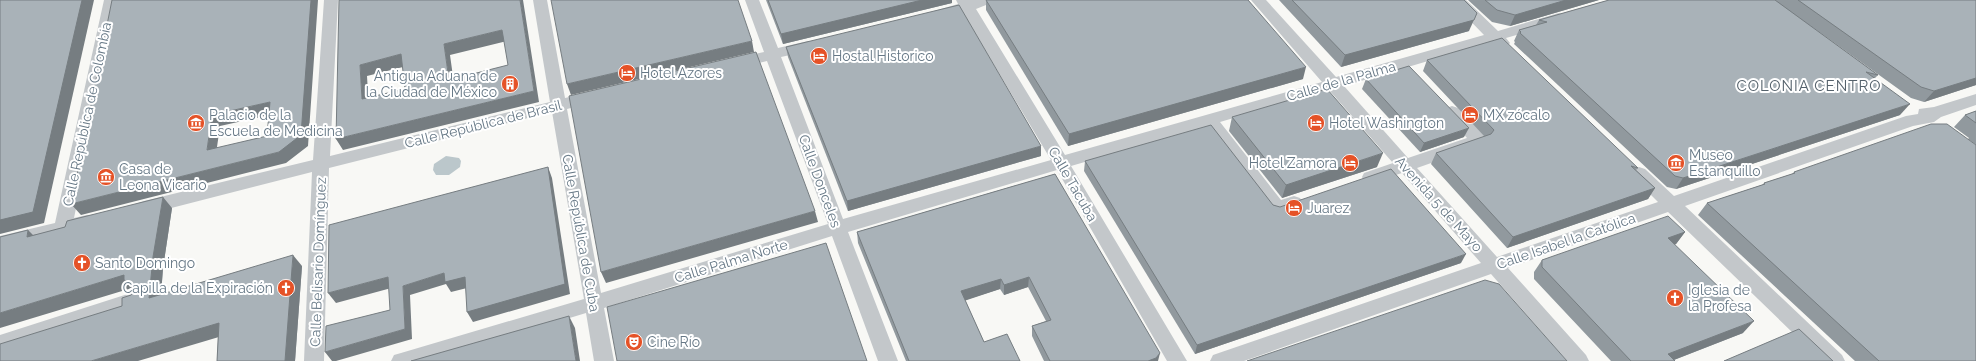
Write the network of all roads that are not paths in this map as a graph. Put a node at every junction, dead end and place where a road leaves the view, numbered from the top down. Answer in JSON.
{"nodes":[{"id":1,"x":111,"y":0,"type":"edge"},
{"id":2,"x":331,"y":0,"type":"edge"},
{"id":3,"x":540,"y":0,"type":"edge"},
{"id":4,"x":752,"y":0,"type":"edge"},
{"id":5,"x":986,"y":0,"type":"edge"},
{"id":6,"x":1258,"y":0,"type":"edge"},
{"id":7,"x":1457,"y":0,"type":"edge"},
{"id":8,"x":965,"y":4,"type":"edge"},
{"id":9,"x":1570,"y":15,"type":"edge"},
{"id":10,"x":929,"y":17,"type":"edge"},
{"id":11,"x":1495,"y":36,"type":"junction"},
{"id":12,"x":820,"y":43,"type":"edge"},
{"id":13,"x":1512,"y":53,"type":"edge"},
{"id":14,"x":774,"y":54,"type":"junction"},
{"id":15,"x":720,"y":67,"type":"edge"},
{"id":16,"x":1332,"y":83,"type":"junction"},
{"id":17,"x":604,"y":94,"type":"edge"},
{"id":18,"x":1976,"y":99,"type":"edge"},
{"id":19,"x":558,"y":105,"type":"junction"},
{"id":20,"x":1445,"y":106,"type":"edge"},
{"id":21,"x":1210,"y":120,"type":"junction"},
{"id":22,"x":1626,"y":161,"type":"edge"},
{"id":23,"x":1061,"y":162,"type":"junction"},
{"id":24,"x":321,"y":164,"type":"junction"},
{"id":25,"x":1406,"y":166,"type":"junction"},
{"id":26,"x":1353,"y":183,"type":"edge"},
{"id":27,"x":1307,"y":198,"type":"edge"},
{"id":28,"x":1672,"y":205,"type":"junction"},
{"id":29,"x":125,"y":212,"type":"edge"},
{"id":30,"x":102,"y":218,"type":"edge"},
{"id":31,"x":63,"y":228,"type":"junction"},
{"id":32,"x":837,"y":228,"type":"junction"},
{"id":33,"x":0,"y":243,"type":"edge"},
{"id":34,"x":1494,"y":266,"type":"junction"},
{"id":35,"x":134,"y":300,"type":"edge"},
{"id":36,"x":595,"y":303,"type":"junction"},
{"id":37,"x":0,"y":343,"type":"edge"},
{"id":38,"x":314,"y":361,"type":"edge"},
{"id":39,"x":401,"y":361,"type":"edge"},
{"id":40,"x":604,"y":361,"type":"edge"},
{"id":41,"x":888,"y":361,"type":"edge"},
{"id":42,"x":1177,"y":361,"type":"edge"},
{"id":43,"x":1220,"y":361,"type":"edge"},
{"id":44,"x":1579,"y":361,"type":"edge"},
{"id":45,"x":1835,"y":361,"type":"edge"}],
"edges":[{"from":1,"to":31,"type":"street","name":"Calle República de Colombia"},
{"from":2,"to":24,"type":"street","name":"Calle Belisario Domínguez"},
{"from":3,"to":19,"type":"street","name":"Calle República de Cuba"},
{"from":4,"to":14,"type":"street","name":"Calle Donceles"},
{"from":5,"to":8,"type":"street"},
{"from":6,"to":16,"type":"street","name":"Avenida 5 de Mayo"},
{"from":7,"to":11,"type":"street"},
{"from":8,"to":10,"type":"street"},
{"from":8,"to":23,"type":"street","name":"Calle Tacuba"},
{"from":9,"to":11,"type":"street","name":"Calle de la Palma"},
{"from":11,"to":13,"type":"street"},
{"from":11,"to":16,"type":"street","name":"Calle de la Palma"},
{"from":12,"to":14,"type":"street"},
{"from":14,"to":15,"type":"street"},
{"from":14,"to":32,"type":"street","name":"Calle Donceles"},
{"from":16,"to":21,"type":"street","name":"Calle de la Palma"},
{"from":16,"to":25,"type":"street","name":"Avenida 5 de Mayo"},
{"from":17,"to":19,"type":"street","name":"Calle República de Brasil"},
{"from":18,"to":28,"type":"street","name":"Calle Isabel la Católica"},
{"from":19,"to":24,"type":"street","name":"Calle República de Brasil"},
{"from":19,"to":36,"type":"street","name":"Calle República de Cuba"},
{"from":20,"to":25,"type":"street"},
{"from":21,"to":23,"type":"street","name":"Calle de la Palma"},
{"from":21,"to":27,"type":"street"},
{"from":22,"to":28,"type":"street"},
{"from":23,"to":32,"type":"street","name":"Calle Palma Norte"},
{"from":23,"to":42,"type":"street","name":"Calle Tacuba"},
{"from":24,"to":29,"type":"street","name":"Calle República de Brasil"},
{"from":24,"to":38,"type":"street","name":"Calle Belisario Domínguez"},
{"from":25,"to":26,"type":"street"},
{"from":25,"to":34,"type":"street","name":"Avenida 5 de Mayo"},
{"from":28,"to":34,"type":"street","name":"Calle Isabel la Católica"},
{"from":28,"to":45,"type":"street"},
{"from":30,"to":31,"type":"street"},
{"from":31,"to":33,"type":"street"},
{"from":32,"to":36,"type":"street","name":"Calle Palma Norte"},
{"from":32,"to":41,"type":"street","name":"Calle Donceles"},
{"from":34,"to":43,"type":"street","name":"Calle Isabel la Católica"},
{"from":34,"to":44,"type":"street","name":"Avenida 5 de Mayo"},
{"from":35,"to":37,"type":"street"},
{"from":36,"to":39,"type":"street","name":"Calle Palma Norte"},
{"from":36,"to":40,"type":"street","name":"Calle República de Cuba"}]}
